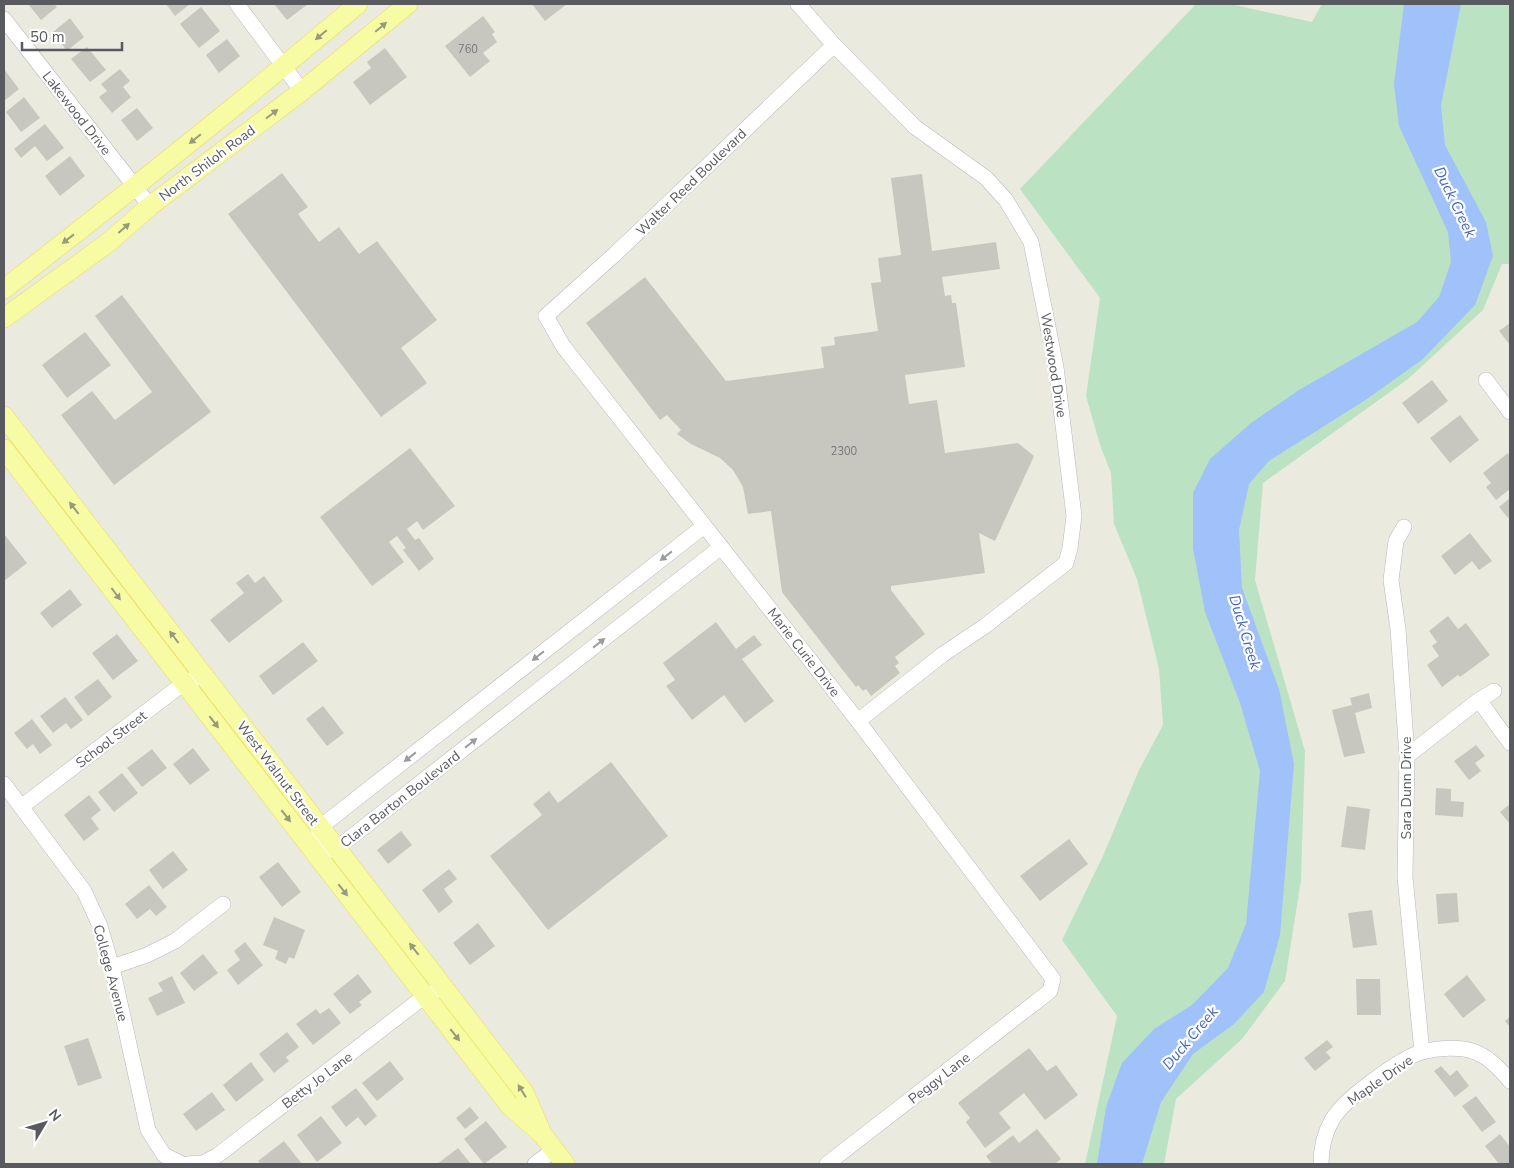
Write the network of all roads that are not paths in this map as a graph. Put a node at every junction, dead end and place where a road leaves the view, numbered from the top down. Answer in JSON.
{"nodes":[{"id":1,"x":237,"y":4,"type":"edge"},
{"id":2,"x":358,"y":4,"type":"edge"},
{"id":3,"x":408,"y":4,"type":"edge"},
{"id":4,"x":798,"y":4,"type":"edge"},
{"id":5,"x":4,"y":19,"type":"edge"},
{"id":6,"x":834,"y":45,"type":"junction"},
{"id":7,"x":285,"y":66,"type":"junction"},
{"id":8,"x":302,"y":91,"type":"junction"},
{"id":9,"x":136,"y":187,"type":"junction"},
{"id":10,"x":150,"y":206,"type":"junction"},
{"id":11,"x":4,"y":289,"type":"edge"},
{"id":12,"x":546,"y":316,"type":"joint"},
{"id":13,"x":4,"y":318,"type":"edge"},
{"id":14,"x":1486,"y":380,"type":"dead end"},
{"id":15,"x":1510,"y":412,"type":"edge"},
{"id":16,"x":4,"y":416,"type":"edge"},
{"id":17,"x":4,"y":449,"type":"edge"},
{"id":18,"x":704,"y":526,"type":"junction"},
{"id":19,"x":1404,"y":527,"type":"dead end"},
{"id":20,"x":721,"y":547,"type":"junction"},
{"id":21,"x":204,"y":675,"type":"junction"},
{"id":22,"x":184,"y":683,"type":"junction"},
{"id":23,"x":1494,"y":691,"type":"dead end"},
{"id":24,"x":1479,"y":700,"type":"junction"},
{"id":25,"x":858,"y":721,"type":"junction"},
{"id":26,"x":1510,"y":743,"type":"edge"},
{"id":27,"x":1408,"y":756,"type":"junction"},
{"id":28,"x":4,"y":784,"type":"edge"},
{"id":29,"x":22,"y":807,"type":"junction"},
{"id":30,"x":319,"y":828,"type":"junction"},
{"id":31,"x":336,"y":849,"type":"junction"},
{"id":32,"x":314,"y":852,"type":"junction"},
{"id":33,"x":223,"y":904,"type":"dead end"},
{"id":34,"x":112,"y":966,"type":"junction"},
{"id":35,"x":443,"y":988,"type":"junction"},
{"id":36,"x":1050,"y":991,"type":"joint"},
{"id":37,"x":425,"y":996,"type":"junction"},
{"id":38,"x":1422,"y":1052,"type":"junction"},
{"id":39,"x":1510,"y":1081,"type":"edge"},
{"id":40,"x":554,"y":1150,"type":"edge"},
{"id":41,"x":182,"y":1164,"type":"edge"},
{"id":42,"x":187,"y":1164,"type":"edge"},
{"id":43,"x":535,"y":1164,"type":"edge"},
{"id":44,"x":827,"y":1164,"type":"edge"},
{"id":45,"x":1321,"y":1164,"type":"edge"}],
"edges":[{"from":1,"to":7,"type":"street"},
{"from":2,"to":7,"type":"main road","name":"North Shiloh Road","one_way":true},
{"from":8,"to":3,"type":"main road","name":"North Shiloh Road","one_way":true},
{"from":4,"to":6,"type":"street","name":"Westwood Drive"},
{"from":5,"to":9,"type":"street","name":"Lakewood Drive"},
{"from":6,"to":12,"type":"street","name":"Walter Reed Boulevard"},
{"from":6,"to":25,"type":"street","name":"Westwood Drive"},
{"from":7,"to":8,"type":"street"},
{"from":7,"to":9,"type":"main road","name":"North Shiloh Road","one_way":true},
{"from":10,"to":8,"type":"main road","name":"North Shiloh Road","one_way":true},
{"from":9,"to":10,"type":"street","name":"Lakewood Drive"},
{"from":9,"to":11,"type":"main road","name":"North Shiloh Road","one_way":true},
{"from":13,"to":10,"type":"main road","name":"North Shiloh Road","one_way":true},
{"from":12,"to":18,"type":"street","name":"Marie Curie Drive"},
{"from":14,"to":15,"type":"street"},
{"from":21,"to":16,"type":"main road","name":"West Walnut Street","one_way":true},
{"from":17,"to":22,"type":"main road","name":"West Walnut Street","one_way":true},
{"from":18,"to":20,"type":"street","name":"Marie Curie Drive"},
{"from":18,"to":30,"type":"street","name":"Clara Barton Boulevard","one_way":true},
{"from":19,"to":27,"type":"street","name":"Sara Dunn Drive"},
{"from":20,"to":25,"type":"street","name":"Marie Curie Drive"},
{"from":31,"to":20,"type":"street","name":"Clara Barton Boulevard","one_way":true},
{"from":21,"to":22,"type":"street","name":"School Street"},
{"from":21,"to":30,"type":"main road","name":"West Walnut Street"},
{"from":22,"to":29,"type":"street","name":"School Street"},
{"from":22,"to":32,"type":"main road","name":"West Walnut Street","one_way":true},
{"from":23,"to":24,"type":"street"},
{"from":24,"to":26,"type":"street"},
{"from":24,"to":27,"type":"street"},
{"from":25,"to":36,"type":"street","name":"Marie Curie Drive"},
{"from":27,"to":38,"type":"street","name":"Sara Dunn Drive"},
{"from":28,"to":29,"type":"street","name":"College Avenue"},
{"from":29,"to":34,"type":"street","name":"College Avenue"},
{"from":30,"to":31,"type":"main road","name":"West Walnut Street"},
{"from":30,"to":32,"type":"street","name":"Clara Barton Boulevard"},
{"from":31,"to":32,"type":"street","name":"Clara Barton Boulevard"},
{"from":35,"to":31,"type":"main road","name":"West Walnut Street","one_way":true},
{"from":32,"to":37,"type":"main road","name":"West Walnut Street","one_way":true},
{"from":33,"to":34,"type":"street"},
{"from":34,"to":41,"type":"street","name":"College Avenue"},
{"from":35,"to":37,"type":"street","name":"Betty Jo Lane"},
{"from":40,"to":35,"type":"main road","name":"West Walnut Street","one_way":true},
{"from":36,"to":44,"type":"street","name":"Peggy Lane"},
{"from":37,"to":40,"type":"main road","name":"West Walnut Street","one_way":true},
{"from":37,"to":42,"type":"street","name":"Betty Jo Lane"},
{"from":38,"to":39,"type":"street","name":"Maple Drive"},
{"from":38,"to":45,"type":"street","name":"Maple Drive"},
{"from":40,"to":43,"type":"street"}]}
